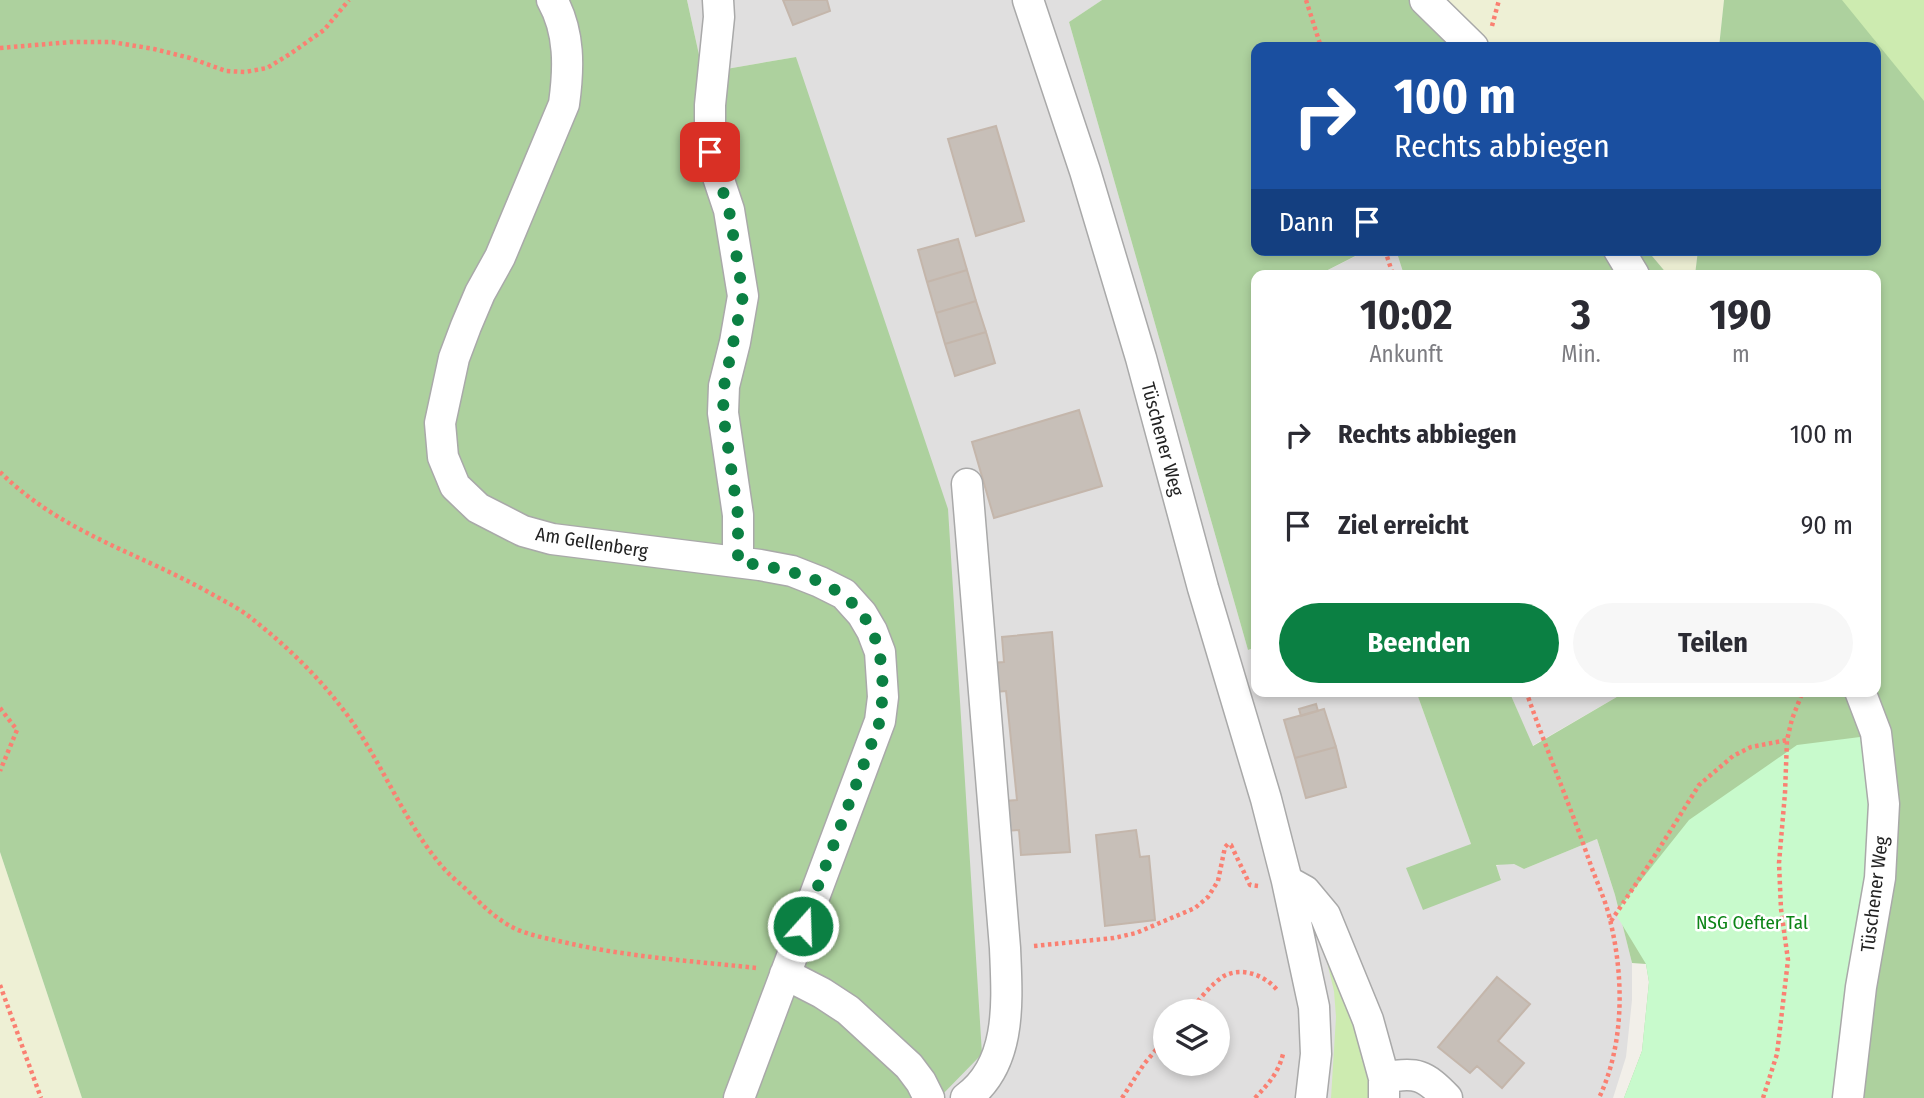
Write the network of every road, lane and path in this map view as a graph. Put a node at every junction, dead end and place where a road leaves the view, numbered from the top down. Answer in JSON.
{"nodes":[{"id":1,"x":349,"y":0,"type":"edge"},
{"id":2,"x":552,"y":0,"type":"edge"},
{"id":3,"x":718,"y":0,"type":"edge"},
{"id":4,"x":1028,"y":0,"type":"edge"},
{"id":5,"x":1306,"y":0,"type":"edge"},
{"id":6,"x":1425,"y":0,"type":"edge"},
{"id":7,"x":1319,"y":42,"type":"edge"},
{"id":8,"x":1468,"y":42,"type":"edge"},
{"id":9,"x":0,"y":48,"type":"edge"},
{"id":10,"x":0,"y":472,"type":"edge"},
{"id":11,"x":967,"y":484,"type":"dead end"},
{"id":12,"x":738,"y":562,"type":"junction"},
{"id":13,"x":1529,"y":697,"type":"edge"},
{"id":14,"x":1801,"y":697,"type":"edge"},
{"id":15,"x":1862,"y":697,"type":"edge"},
{"id":16,"x":0,"y":708,"type":"edge"},
{"id":17,"x":1787,"y":740,"type":"junction"},
{"id":18,"x":0,"y":771,"type":"edge"},
{"id":19,"x":1275,"y":884,"type":"junction"},
{"id":20,"x":1611,"y":921,"type":"junction"},
{"id":21,"x":1005,"y":948,"type":"junction"},
{"id":22,"x":785,"y":974,"type":"junction"},
{"id":23,"x":0,"y":985,"type":"edge"},
{"id":24,"x":1202,"y":999,"type":"edge"},
{"id":25,"x":1282,"y":999,"type":"dead end"},
{"id":26,"x":1284,"y":1048,"type":"dead end"},
{"id":27,"x":1153,"y":1053,"type":"edge"},
{"id":28,"x":1384,"y":1088,"type":"edge"},
{"id":29,"x":41,"y":1098,"type":"edge"},
{"id":30,"x":739,"y":1098,"type":"edge"},
{"id":31,"x":929,"y":1098,"type":"edge"},
{"id":32,"x":966,"y":1098,"type":"edge"},
{"id":33,"x":1122,"y":1098,"type":"edge"},
{"id":34,"x":1255,"y":1098,"type":"edge"},
{"id":35,"x":1311,"y":1098,"type":"edge"},
{"id":36,"x":1447,"y":1098,"type":"edge"},
{"id":37,"x":1599,"y":1098,"type":"edge"},
{"id":38,"x":1763,"y":1098,"type":"edge"},
{"id":39,"x":1848,"y":1098,"type":"edge"}],
"edges":[{"from":1,"to":9,"type":"path"},
{"from":2,"to":12,"type":"street","name":"Am Gellenberg"},
{"from":3,"to":12,"type":"street"},
{"from":4,"to":19,"type":"street","name":"Tüschener Weg"},
{"from":5,"to":7,"type":"path"},
{"from":6,"to":8,"type":"street"},
{"from":10,"to":22,"type":"path"},
{"from":11,"to":21,"type":"street"},
{"from":12,"to":22,"type":"street","name":"Am Gellenberg"},
{"from":13,"to":20,"type":"path"},
{"from":14,"to":17,"type":"path"},
{"from":15,"to":39,"type":"street","name":"Tüschener Weg"},
{"from":16,"to":18,"type":"path"},
{"from":17,"to":20,"type":"path"},
{"from":17,"to":38,"type":"path"},
{"from":19,"to":21,"type":"path"},
{"from":19,"to":28,"type":"street"},
{"from":19,"to":35,"type":"street","name":"Tüschener Weg"},
{"from":20,"to":37,"type":"path"},
{"from":21,"to":32,"type":"street"},
{"from":22,"to":30,"type":"street","name":"Am Gellenberg"},
{"from":22,"to":31,"type":"street"},
{"from":23,"to":29,"type":"path"},
{"from":24,"to":25,"type":"path"},
{"from":26,"to":34,"type":"path"},
{"from":27,"to":33,"type":"path"},
{"from":28,"to":36,"type":"street"}]}
